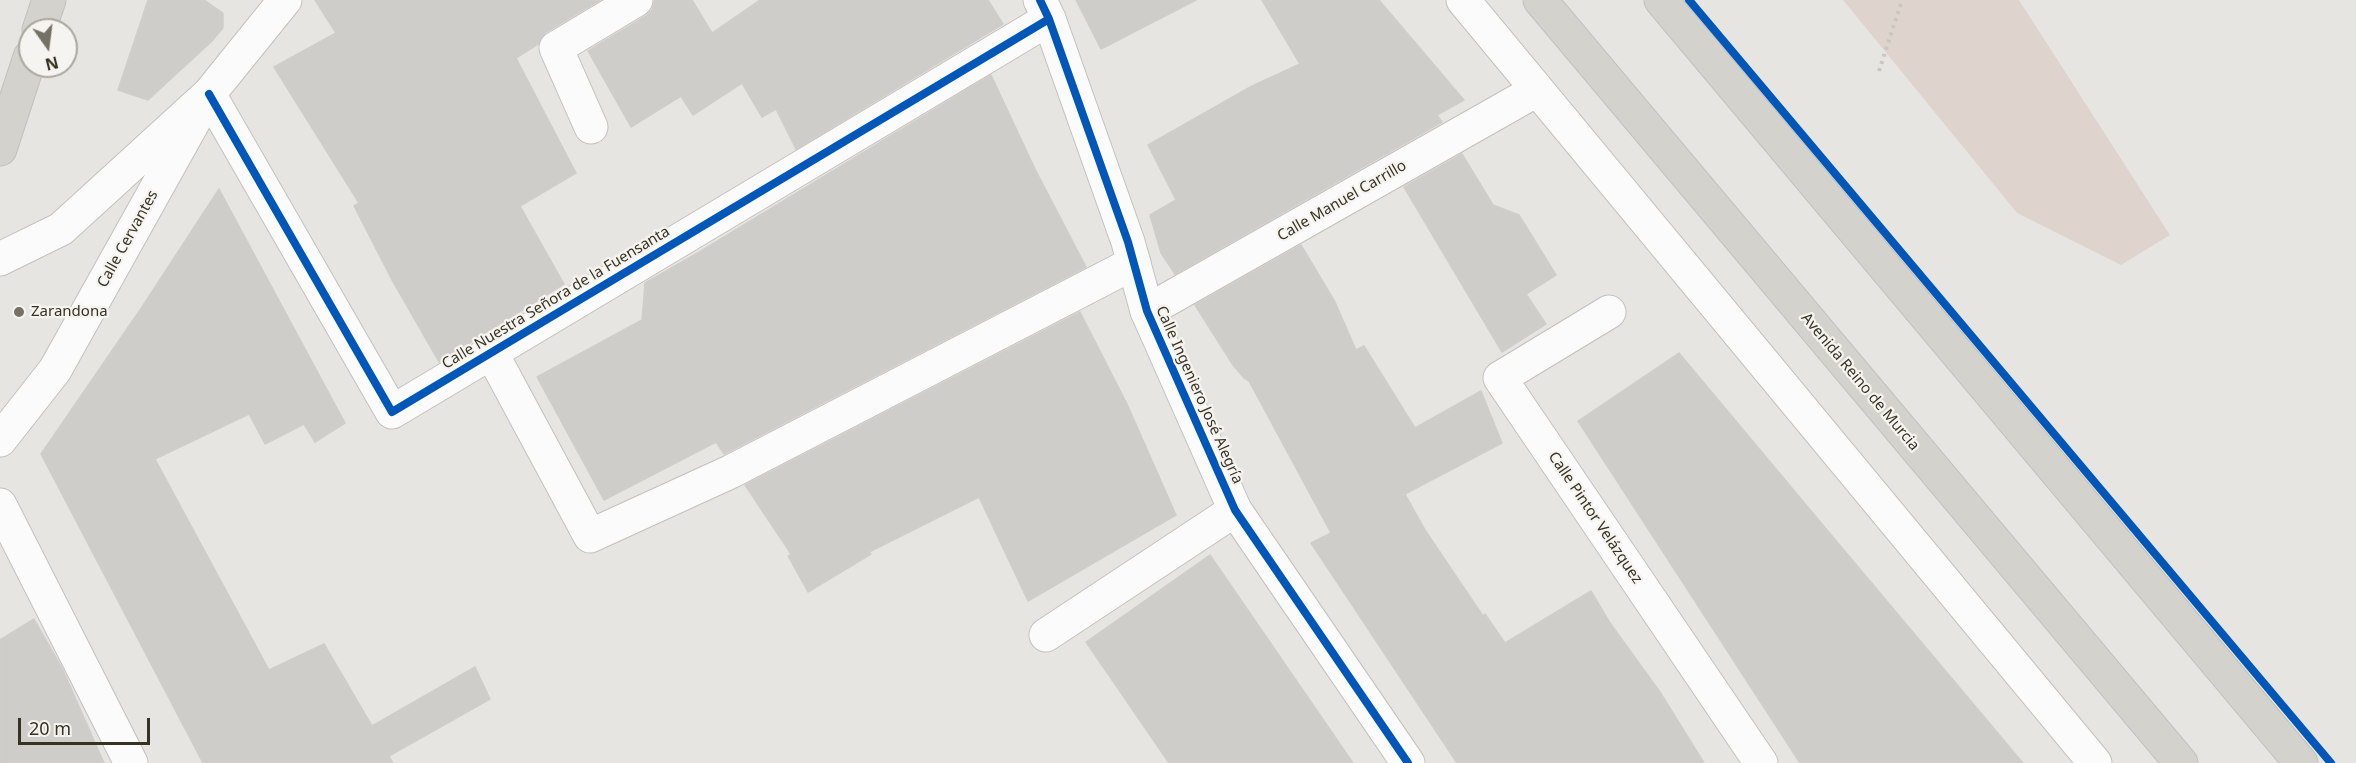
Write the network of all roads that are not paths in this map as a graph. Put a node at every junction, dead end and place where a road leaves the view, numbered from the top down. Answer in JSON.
{"nodes":[{"id":1,"x":49,"y":0,"type":"edge"},
{"id":2,"x":285,"y":0,"type":"edge"},
{"id":3,"x":636,"y":0,"type":"edge"},
{"id":4,"x":1462,"y":0,"type":"edge"},
{"id":5,"x":1540,"y":0,"type":"edge"},
{"id":6,"x":1661,"y":0,"type":"edge"},
{"id":7,"x":1045,"y":10,"type":"edge"},
{"id":8,"x":43,"y":18,"type":"edge"},
{"id":9,"x":23,"y":78,"type":"edge"},
{"id":10,"x":1537,"y":90,"type":"junction"},
{"id":11,"x":209,"y":94,"type":"junction"},
{"id":12,"x":591,"y":127,"type":"dead end"},
{"id":13,"x":0,"y":149,"type":"edge"},
{"id":14,"x":0,"y":260,"type":"edge"},
{"id":15,"x":1134,"y":263,"type":"junction"},
{"id":16,"x":1147,"y":311,"type":"junction"},
{"id":17,"x":1609,"y":312,"type":"dead end"},
{"id":18,"x":491,"y":352,"type":"junction"},
{"id":19,"x":0,"y":440,"type":"edge"},
{"id":20,"x":0,"y":505,"type":"edge"},
{"id":21,"x":1235,"y":510,"type":"junction"},
{"id":22,"x":1046,"y":635,"type":"dead end"},
{"id":23,"x":131,"y":763,"type":"edge"},
{"id":24,"x":1408,"y":763,"type":"edge"},
{"id":25,"x":1761,"y":763,"type":"edge"},
{"id":26,"x":2095,"y":763,"type":"edge"},
{"id":27,"x":2181,"y":763,"type":"edge"},
{"id":28,"x":2301,"y":763,"type":"edge"}],
"edges":[{"from":1,"to":8,"type":"main road"},
{"from":2,"to":11,"type":"street","name":"Calle Cervantes"},
{"from":3,"to":12,"type":"street"},
{"from":4,"to":10,"type":"street"},
{"from":5,"to":27,"type":"main road","name":"Avenida Reino de Murcia"},
{"from":6,"to":28,"type":"main road"},
{"from":7,"to":15,"type":"street","name":"Calle Ingeniero José Alegría"},
{"from":7,"to":18,"type":"street","name":"Calle Nuestra Señora de la Fuensanta"},
{"from":9,"to":13,"type":"main road"},
{"from":10,"to":16,"type":"street","name":"Calle Manuel Carrillo"},
{"from":10,"to":26,"type":"street"},
{"from":11,"to":14,"type":"street","name":"Calle Cervantes"},
{"from":11,"to":18,"type":"street","name":"Calle Nuestra Señora de la Fuensanta"},
{"from":11,"to":19,"type":"street","name":"Calle Cervantes"},
{"from":15,"to":16,"type":"street","name":"Calle Ingeniero José Alegría"},
{"from":15,"to":18,"type":"street"},
{"from":16,"to":21,"type":"street","name":"Calle Ingeniero José Alegría"},
{"from":17,"to":25,"type":"street","name":"Calle Pintor Velázquez"},
{"from":20,"to":23,"type":"street"},
{"from":21,"to":22,"type":"street"},
{"from":21,"to":24,"type":"street","name":"Calle Ingeniero José Alegría"}]}
